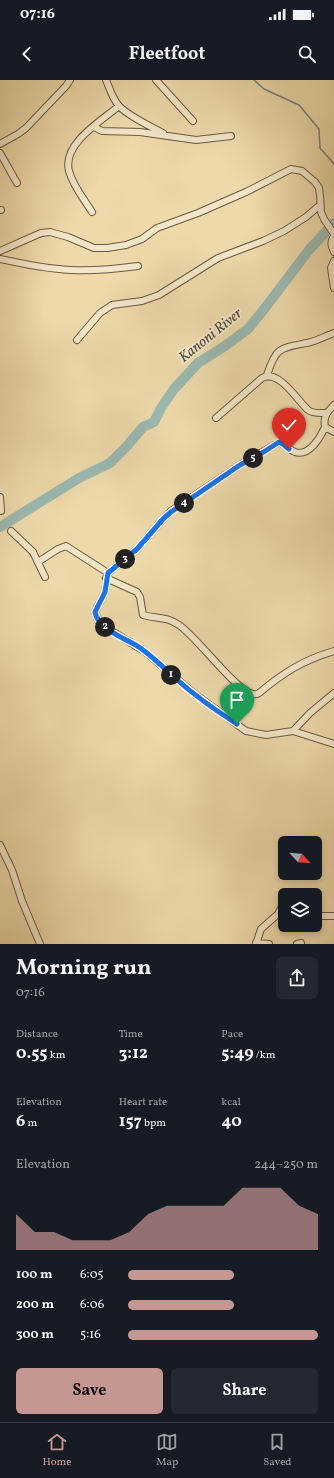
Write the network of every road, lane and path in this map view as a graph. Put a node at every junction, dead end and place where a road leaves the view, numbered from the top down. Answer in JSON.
{"nodes":[{"id":1,"x":70,"y":80,"type":"edge"},
{"id":2,"x":106,"y":80,"type":"edge"},
{"id":3,"x":156,"y":80,"type":"edge"},
{"id":4,"x":119,"y":106,"type":"junction"},
{"id":5,"x":193,"y":122,"type":"dead end"},
{"id":6,"x":94,"y":127,"type":"junction"},
{"id":7,"x":166,"y":135,"type":"junction"},
{"id":8,"x":231,"y":136,"type":"dead end"},
{"id":9,"x":0,"y":144,"type":"edge"},
{"id":10,"x":0,"y":153,"type":"edge"},
{"id":11,"x":17,"y":183,"type":"dead end"},
{"id":12,"x":320,"y":205,"type":"junction"},
{"id":13,"x":92,"y":212,"type":"dead end"},
{"id":14,"x":334,"y":235,"type":"edge"},
{"id":15,"x":0,"y":251,"type":"edge"},
{"id":16,"x":334,"y":252,"type":"edge"},
{"id":17,"x":0,"y":259,"type":"edge"},
{"id":18,"x":334,"y":261,"type":"edge"},
{"id":19,"x":138,"y":266,"type":"dead end"},
{"id":20,"x":334,"y":288,"type":"edge"},
{"id":21,"x":334,"y":333,"type":"edge"},
{"id":22,"x":77,"y":340,"type":"dead end"},
{"id":23,"x":267,"y":375,"type":"junction"},
{"id":24,"x":334,"y":405,"type":"edge"},
{"id":25,"x":327,"y":413,"type":"junction"},
{"id":26,"x":216,"y":418,"type":"dead end"},
{"id":27,"x":325,"y":427,"type":"junction"},
{"id":28,"x":334,"y":432,"type":"edge"},
{"id":29,"x":0,"y":497,"type":"edge"},
{"id":30,"x":1,"y":511,"type":"dead end"},
{"id":31,"x":11,"y":531,"type":"dead end"},
{"id":32,"x":38,"y":562,"type":"junction"},
{"id":33,"x":107,"y":575,"type":"junction"},
{"id":34,"x":45,"y":577,"type":"dead end"},
{"id":35,"x":334,"y":651,"type":"edge"},
{"id":36,"x":334,"y":693,"type":"edge"},
{"id":37,"x":293,"y":731,"type":"junction"},
{"id":38,"x":334,"y":744,"type":"edge"},
{"id":39,"x":0,"y":845,"type":"edge"},
{"id":40,"x":278,"y":914,"type":"edge"},
{"id":41,"x":322,"y":916,"type":"edge"},
{"id":42,"x":334,"y":916,"type":"edge"},
{"id":43,"x":256,"y":943,"type":"edge"},
{"id":44,"x":40,"y":944,"type":"edge"},
{"id":45,"x":269,"y":944,"type":"edge"}],
"edges":[{"from":1,"to":9,"type":"street"},
{"from":2,"to":4,"type":"street"},
{"from":3,"to":5,"type":"street"},
{"from":4,"to":6,"type":"street"},
{"from":4,"to":7,"type":"street"},
{"from":6,"to":7,"type":"street"},
{"from":6,"to":13,"type":"street"},
{"from":7,"to":8,"type":"street"},
{"from":10,"to":11,"type":"street"},
{"from":12,"to":14,"type":"street"},
{"from":12,"to":15,"type":"street"},
{"from":12,"to":22,"type":"street"},
{"from":14,"to":16,"type":"street"},
{"from":17,"to":19,"type":"street"},
{"from":18,"to":20,"type":"street"},
{"from":21,"to":23,"type":"street"},
{"from":23,"to":25,"type":"street"},
{"from":23,"to":26,"type":"street"},
{"from":24,"to":25,"type":"street"},
{"from":25,"to":27,"type":"street"},
{"from":27,"to":28,"type":"street"},
{"from":27,"to":33,"type":"street"},
{"from":29,"to":30,"type":"street"},
{"from":31,"to":32,"type":"street"},
{"from":32,"to":33,"type":"street"},
{"from":32,"to":34,"type":"street"},
{"from":33,"to":35,"type":"street"},
{"from":33,"to":37,"type":"street"},
{"from":36,"to":37,"type":"street"},
{"from":37,"to":38,"type":"street"},
{"from":39,"to":44,"type":"street"},
{"from":40,"to":43,"type":"street"},
{"from":41,"to":42,"type":"street"},
{"from":43,"to":45,"type":"street"}]}
